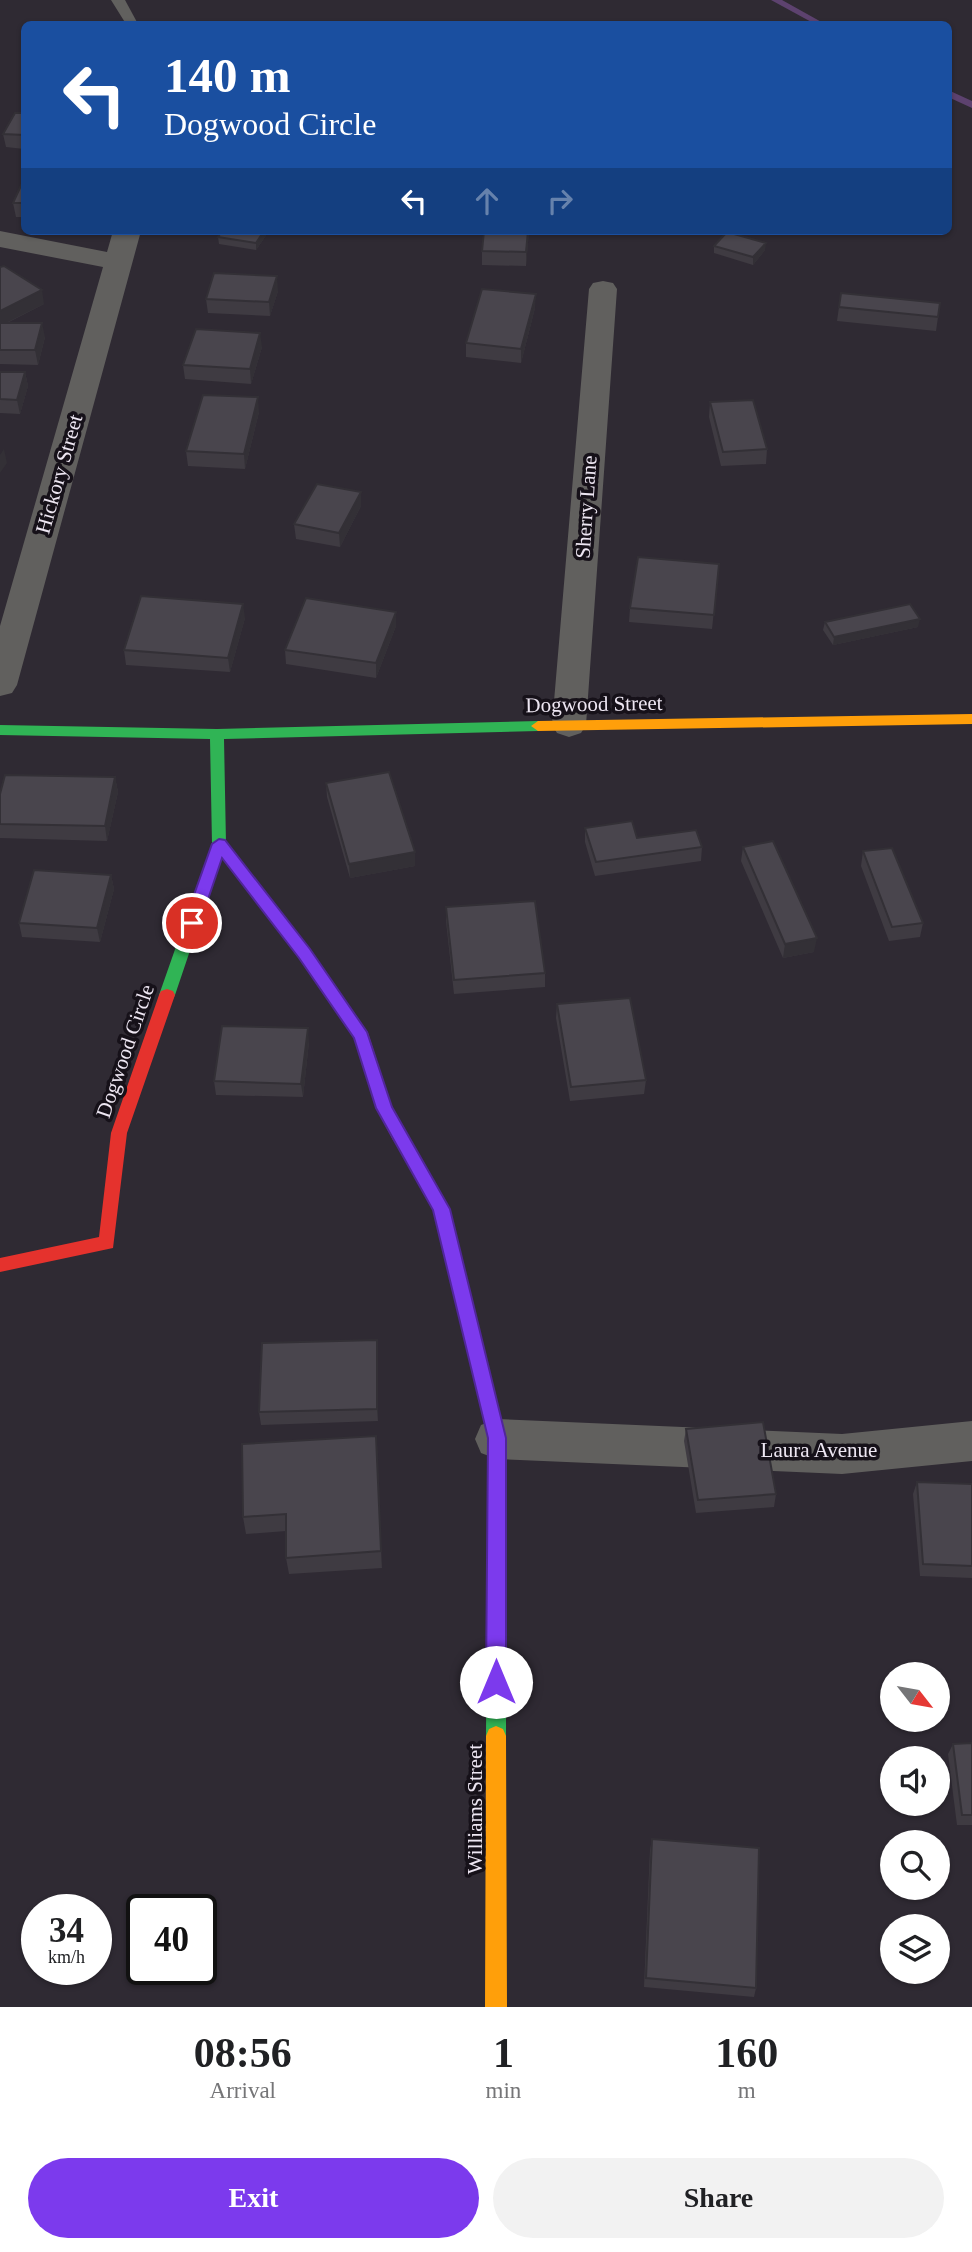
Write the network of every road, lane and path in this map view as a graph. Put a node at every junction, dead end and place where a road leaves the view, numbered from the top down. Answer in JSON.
{"nodes":[{"id":1,"x":118,"y":0,"type":"edge"},
{"id":2,"x":130,"y":21,"type":"edge"},
{"id":3,"x":126,"y":235,"type":"edge"},
{"id":4,"x":0,"y":239,"type":"edge"},
{"id":5,"x":118,"y":262,"type":"junction"},
{"id":6,"x":603,"y":289,"type":"dead end"},
{"id":7,"x":0,"y":685,"type":"edge"},
{"id":8,"x":972,"y":719,"type":"edge"},
{"id":9,"x":569,"y":725,"type":"junction"},
{"id":10,"x":0,"y":730,"type":"edge"},
{"id":11,"x":217,"y":734,"type":"junction"},
{"id":12,"x":219,"y":844,"type":"junction"},
{"id":13,"x":0,"y":1265,"type":"edge"},
{"id":14,"x":497,"y":1438,"type":"junction"},
{"id":15,"x":972,"y":1441,"type":"edge"},
{"id":16,"x":496,"y":2007,"type":"edge"}],
"edges":[{"from":1,"to":2,"type":"lane"},
{"from":3,"to":5,"type":"street","name":"Hickory Street"},
{"from":4,"to":5,"type":"street"},
{"from":5,"to":7,"type":"street","name":"Hickory Street"},
{"from":6,"to":9,"type":"street","name":"Sherry Lane"},
{"from":8,"to":9,"type":"street","name":"Dogwood Street"},
{"from":9,"to":11,"type":"street","name":"Dogwood Street"},
{"from":10,"to":11,"type":"street"},
{"from":11,"to":12,"type":"street","name":"Dogwood Circle"},
{"from":12,"to":13,"type":"street","name":"Dogwood Circle"},
{"from":12,"to":14,"type":"street","name":"Williams Street"},
{"from":14,"to":15,"type":"street","name":"Laura Avenue"},
{"from":14,"to":16,"type":"street","name":"Williams Street"}]}
